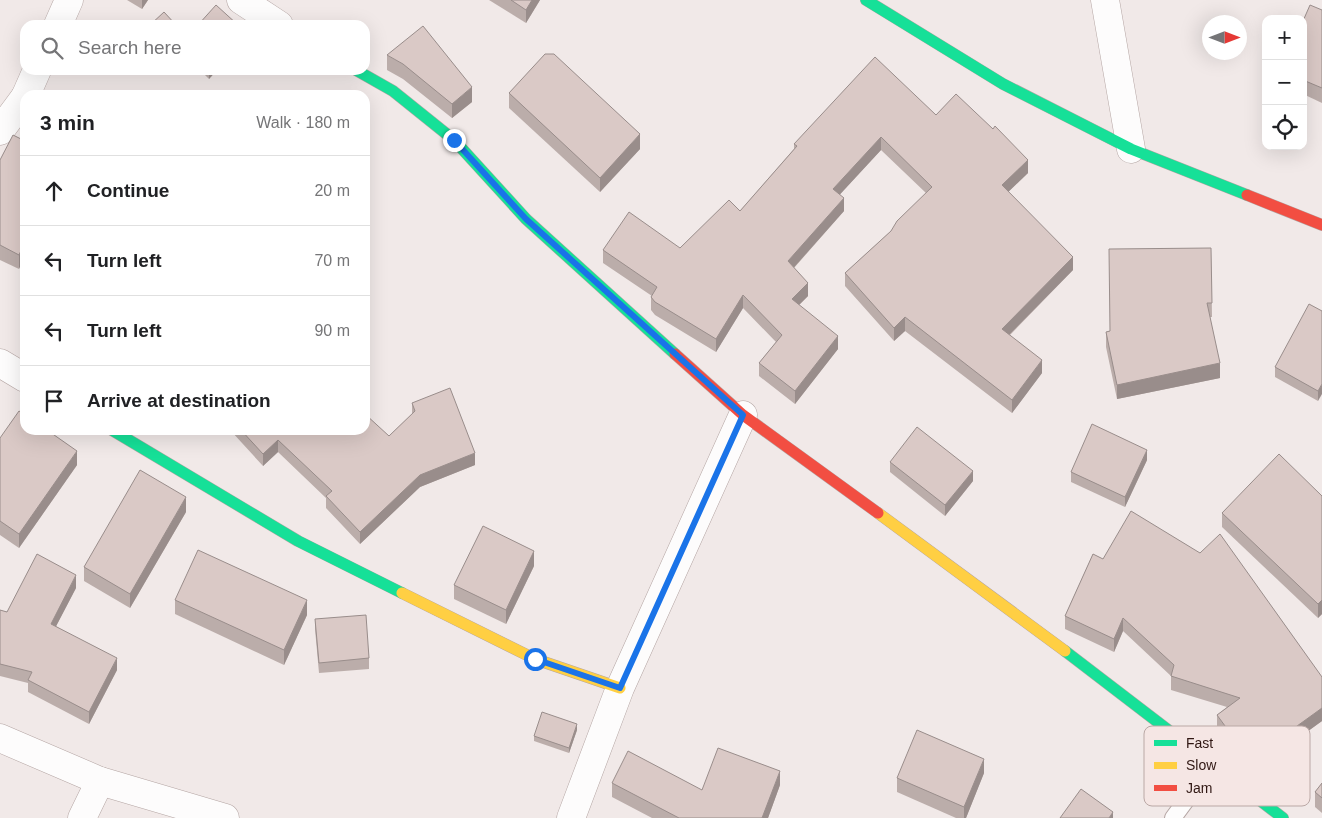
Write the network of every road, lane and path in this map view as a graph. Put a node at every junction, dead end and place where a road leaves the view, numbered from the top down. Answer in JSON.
{"nodes":[{"id":1,"x":69,"y":0,"type":"edge"},
{"id":2,"x":241,"y":0,"type":"edge"},
{"id":3,"x":866,"y":0,"type":"edge"},
{"id":4,"x":1105,"y":0,"type":"edge"},
{"id":5,"x":60,"y":20,"type":"edge"},
{"id":6,"x":271,"y":20,"type":"edge"},
{"id":7,"x":35,"y":75,"type":"edge"},
{"id":8,"x":365,"y":75,"type":"edge"},
{"id":9,"x":29,"y":90,"type":"edge"},
{"id":10,"x":20,"y":104,"type":"edge"},
{"id":11,"x":0,"y":131,"type":"edge"},
{"id":12,"x":1130,"y":149,"type":"junction"},
{"id":13,"x":1322,"y":225,"type":"edge"},
{"id":14,"x":0,"y":363,"type":"edge"},
{"id":15,"x":20,"y":375,"type":"edge"},
{"id":16,"x":743,"y":415,"type":"junction"},
{"id":17,"x":120,"y":435,"type":"edge"},
{"id":18,"x":620,"y":688,"type":"junction"},
{"id":19,"x":1161,"y":726,"type":"edge"},
{"id":20,"x":0,"y":738,"type":"edge"},
{"id":21,"x":100,"y":781,"type":"junction"},
{"id":22,"x":1182,"y":806,"type":"edge"},
{"id":23,"x":1267,"y":806,"type":"edge"},
{"id":24,"x":82,"y":818,"type":"edge"},
{"id":25,"x":225,"y":818,"type":"edge"},
{"id":26,"x":571,"y":818,"type":"edge"},
{"id":27,"x":1173,"y":818,"type":"edge"},
{"id":28,"x":1283,"y":818,"type":"edge"}],
"edges":[{"from":1,"to":5,"type":"street"},
{"from":2,"to":6,"type":"street"},
{"from":3,"to":12,"type":"street"},
{"from":4,"to":12,"type":"street"},
{"from":7,"to":9,"type":"street"},
{"from":8,"to":16,"type":"street"},
{"from":10,"to":11,"type":"street"},
{"from":12,"to":13,"type":"street"},
{"from":14,"to":15,"type":"street"},
{"from":16,"to":18,"type":"street"},
{"from":16,"to":19,"type":"street"},
{"from":17,"to":18,"type":"street"},
{"from":18,"to":26,"type":"street"},
{"from":20,"to":21,"type":"street"},
{"from":21,"to":24,"type":"street"},
{"from":21,"to":25,"type":"street"},
{"from":22,"to":27,"type":"lane"},
{"from":23,"to":28,"type":"street"}]}
